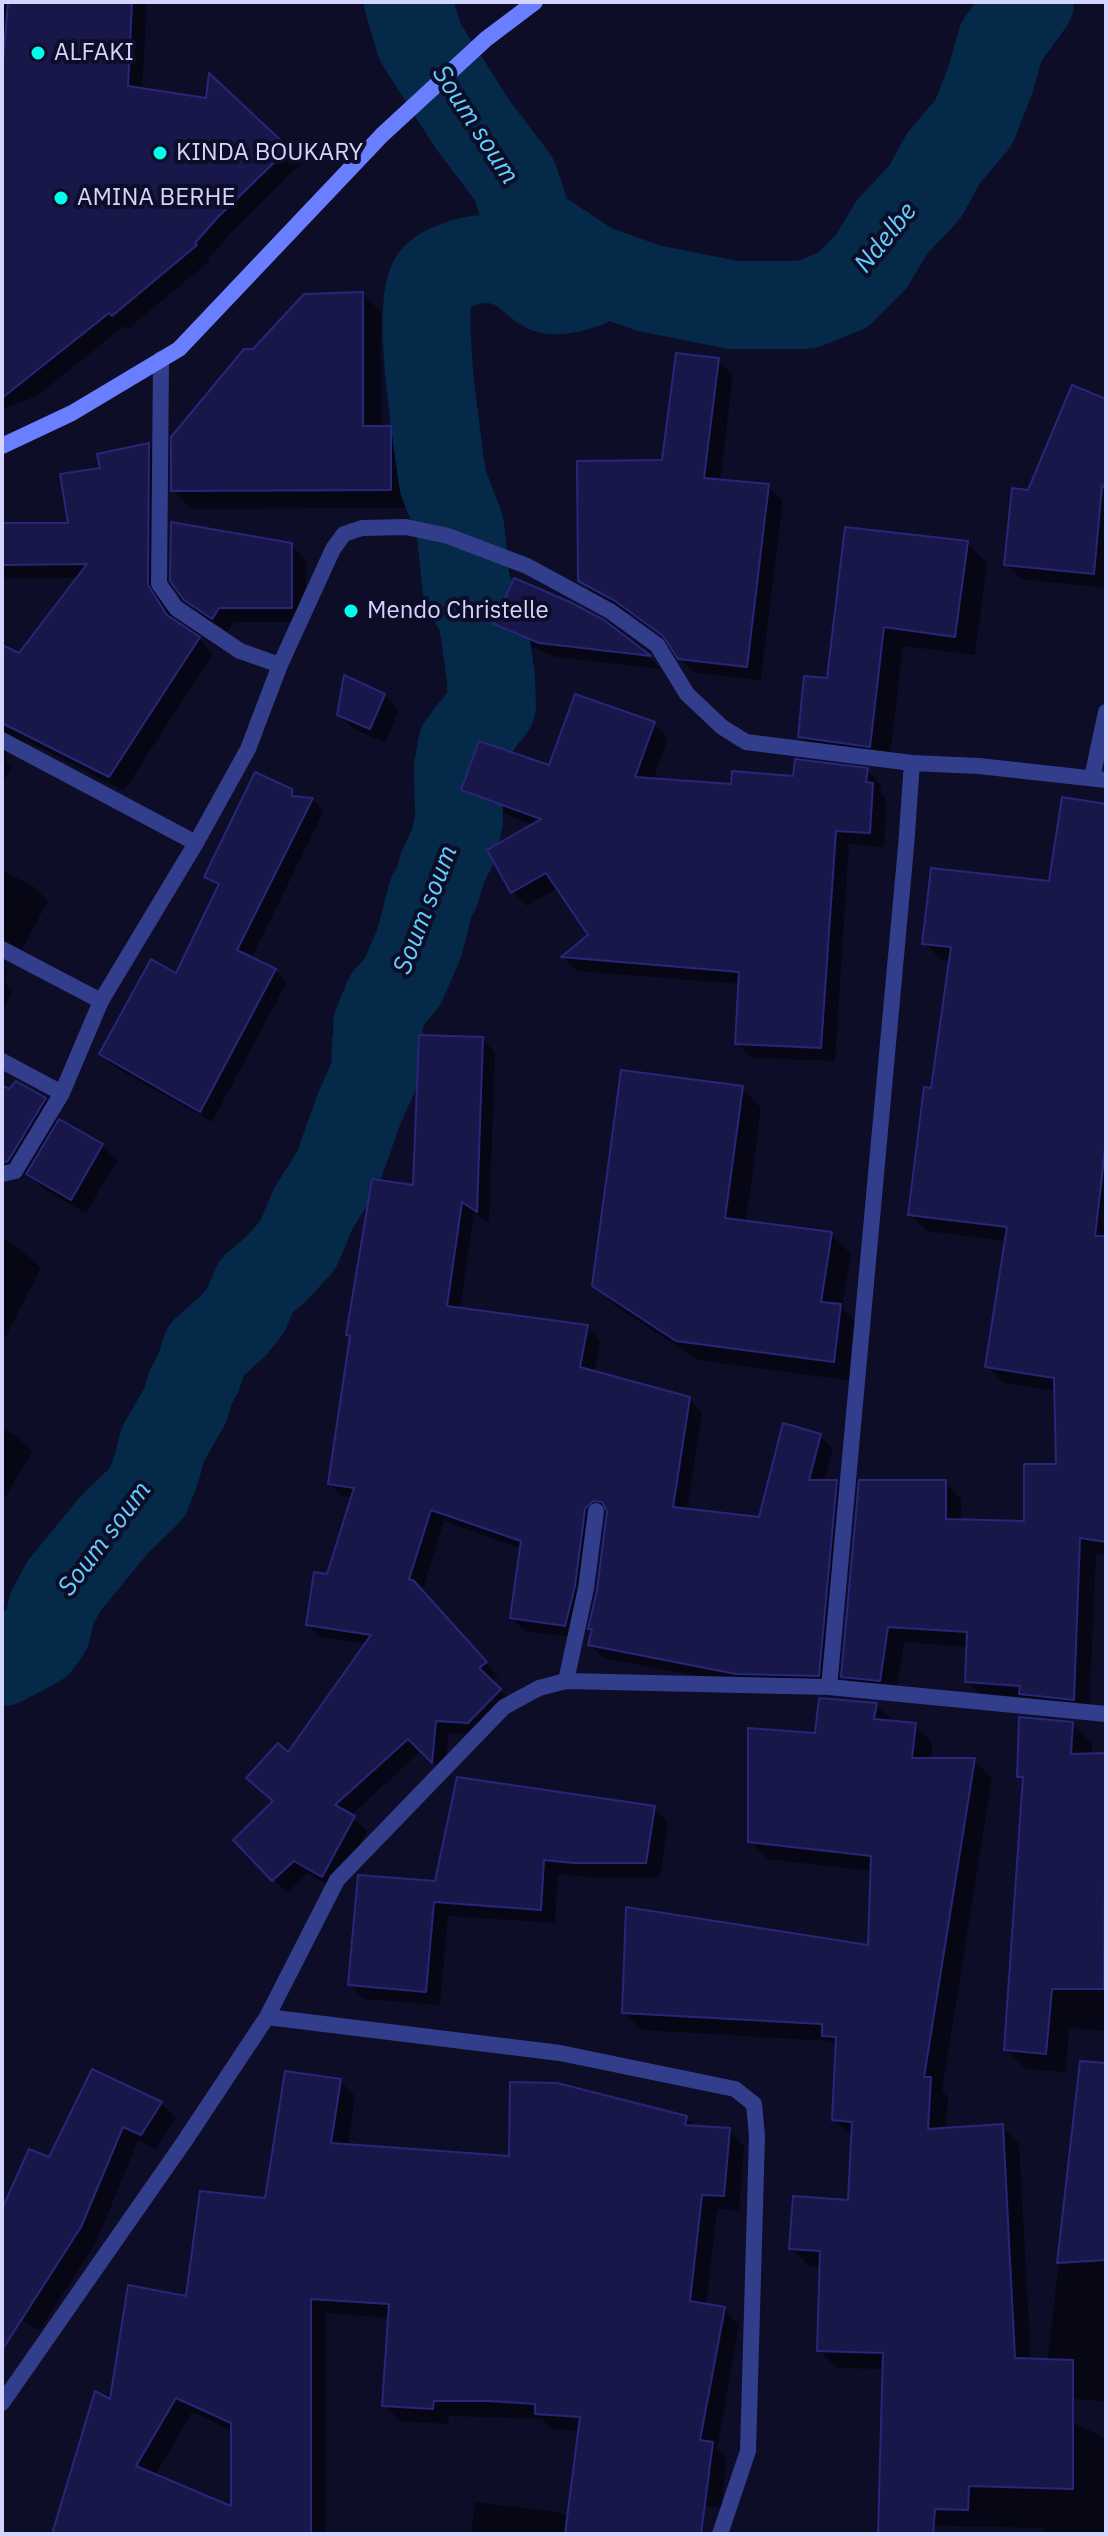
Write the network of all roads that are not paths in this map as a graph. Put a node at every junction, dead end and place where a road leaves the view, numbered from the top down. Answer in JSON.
{"nodes":[{"id":1,"x":535,"y":2,"type":"edge"},
{"id":2,"x":161,"y":359,"type":"junction"},
{"id":3,"x":2,"y":446,"type":"edge"},
{"id":4,"x":280,"y":665,"type":"junction"},
{"id":5,"x":1106,"y":712,"type":"edge"},
{"id":6,"x":2,"y":740,"type":"edge"},
{"id":7,"x":912,"y":763,"type":"junction"},
{"id":8,"x":1099,"y":779,"type":"edge"},
{"id":9,"x":196,"y":843,"type":"junction"},
{"id":10,"x":2,"y":949,"type":"edge"},
{"id":11,"x":101,"y":1001,"type":"junction"},
{"id":12,"x":2,"y":1061,"type":"edge"},
{"id":13,"x":62,"y":1093,"type":"junction"},
{"id":14,"x":2,"y":1174,"type":"edge"},
{"id":15,"x":596,"y":1511,"type":"dead end"},
{"id":16,"x":566,"y":1681,"type":"junction"},
{"id":17,"x":829,"y":1687,"type":"junction"},
{"id":18,"x":1106,"y":1714,"type":"edge"},
{"id":19,"x":267,"y":2017,"type":"junction"},
{"id":20,"x":2,"y":2403,"type":"edge"},
{"id":21,"x":720,"y":2534,"type":"edge"}],
"edges":[{"from":1,"to":2,"type":"main road"},
{"from":2,"to":3,"type":"main road"},
{"from":2,"to":4,"type":"street"},
{"from":4,"to":7,"type":"street"},
{"from":4,"to":9,"type":"street"},
{"from":5,"to":8,"type":"street"},
{"from":6,"to":9,"type":"street"},
{"from":7,"to":8,"type":"street"},
{"from":7,"to":17,"type":"street"},
{"from":9,"to":11,"type":"street"},
{"from":10,"to":11,"type":"street"},
{"from":11,"to":13,"type":"street"},
{"from":12,"to":13,"type":"street"},
{"from":13,"to":14,"type":"street"},
{"from":15,"to":16,"type":"street"},
{"from":16,"to":17,"type":"street"},
{"from":16,"to":19,"type":"street"},
{"from":17,"to":18,"type":"street"},
{"from":19,"to":20,"type":"street"},
{"from":19,"to":21,"type":"street"}]}
